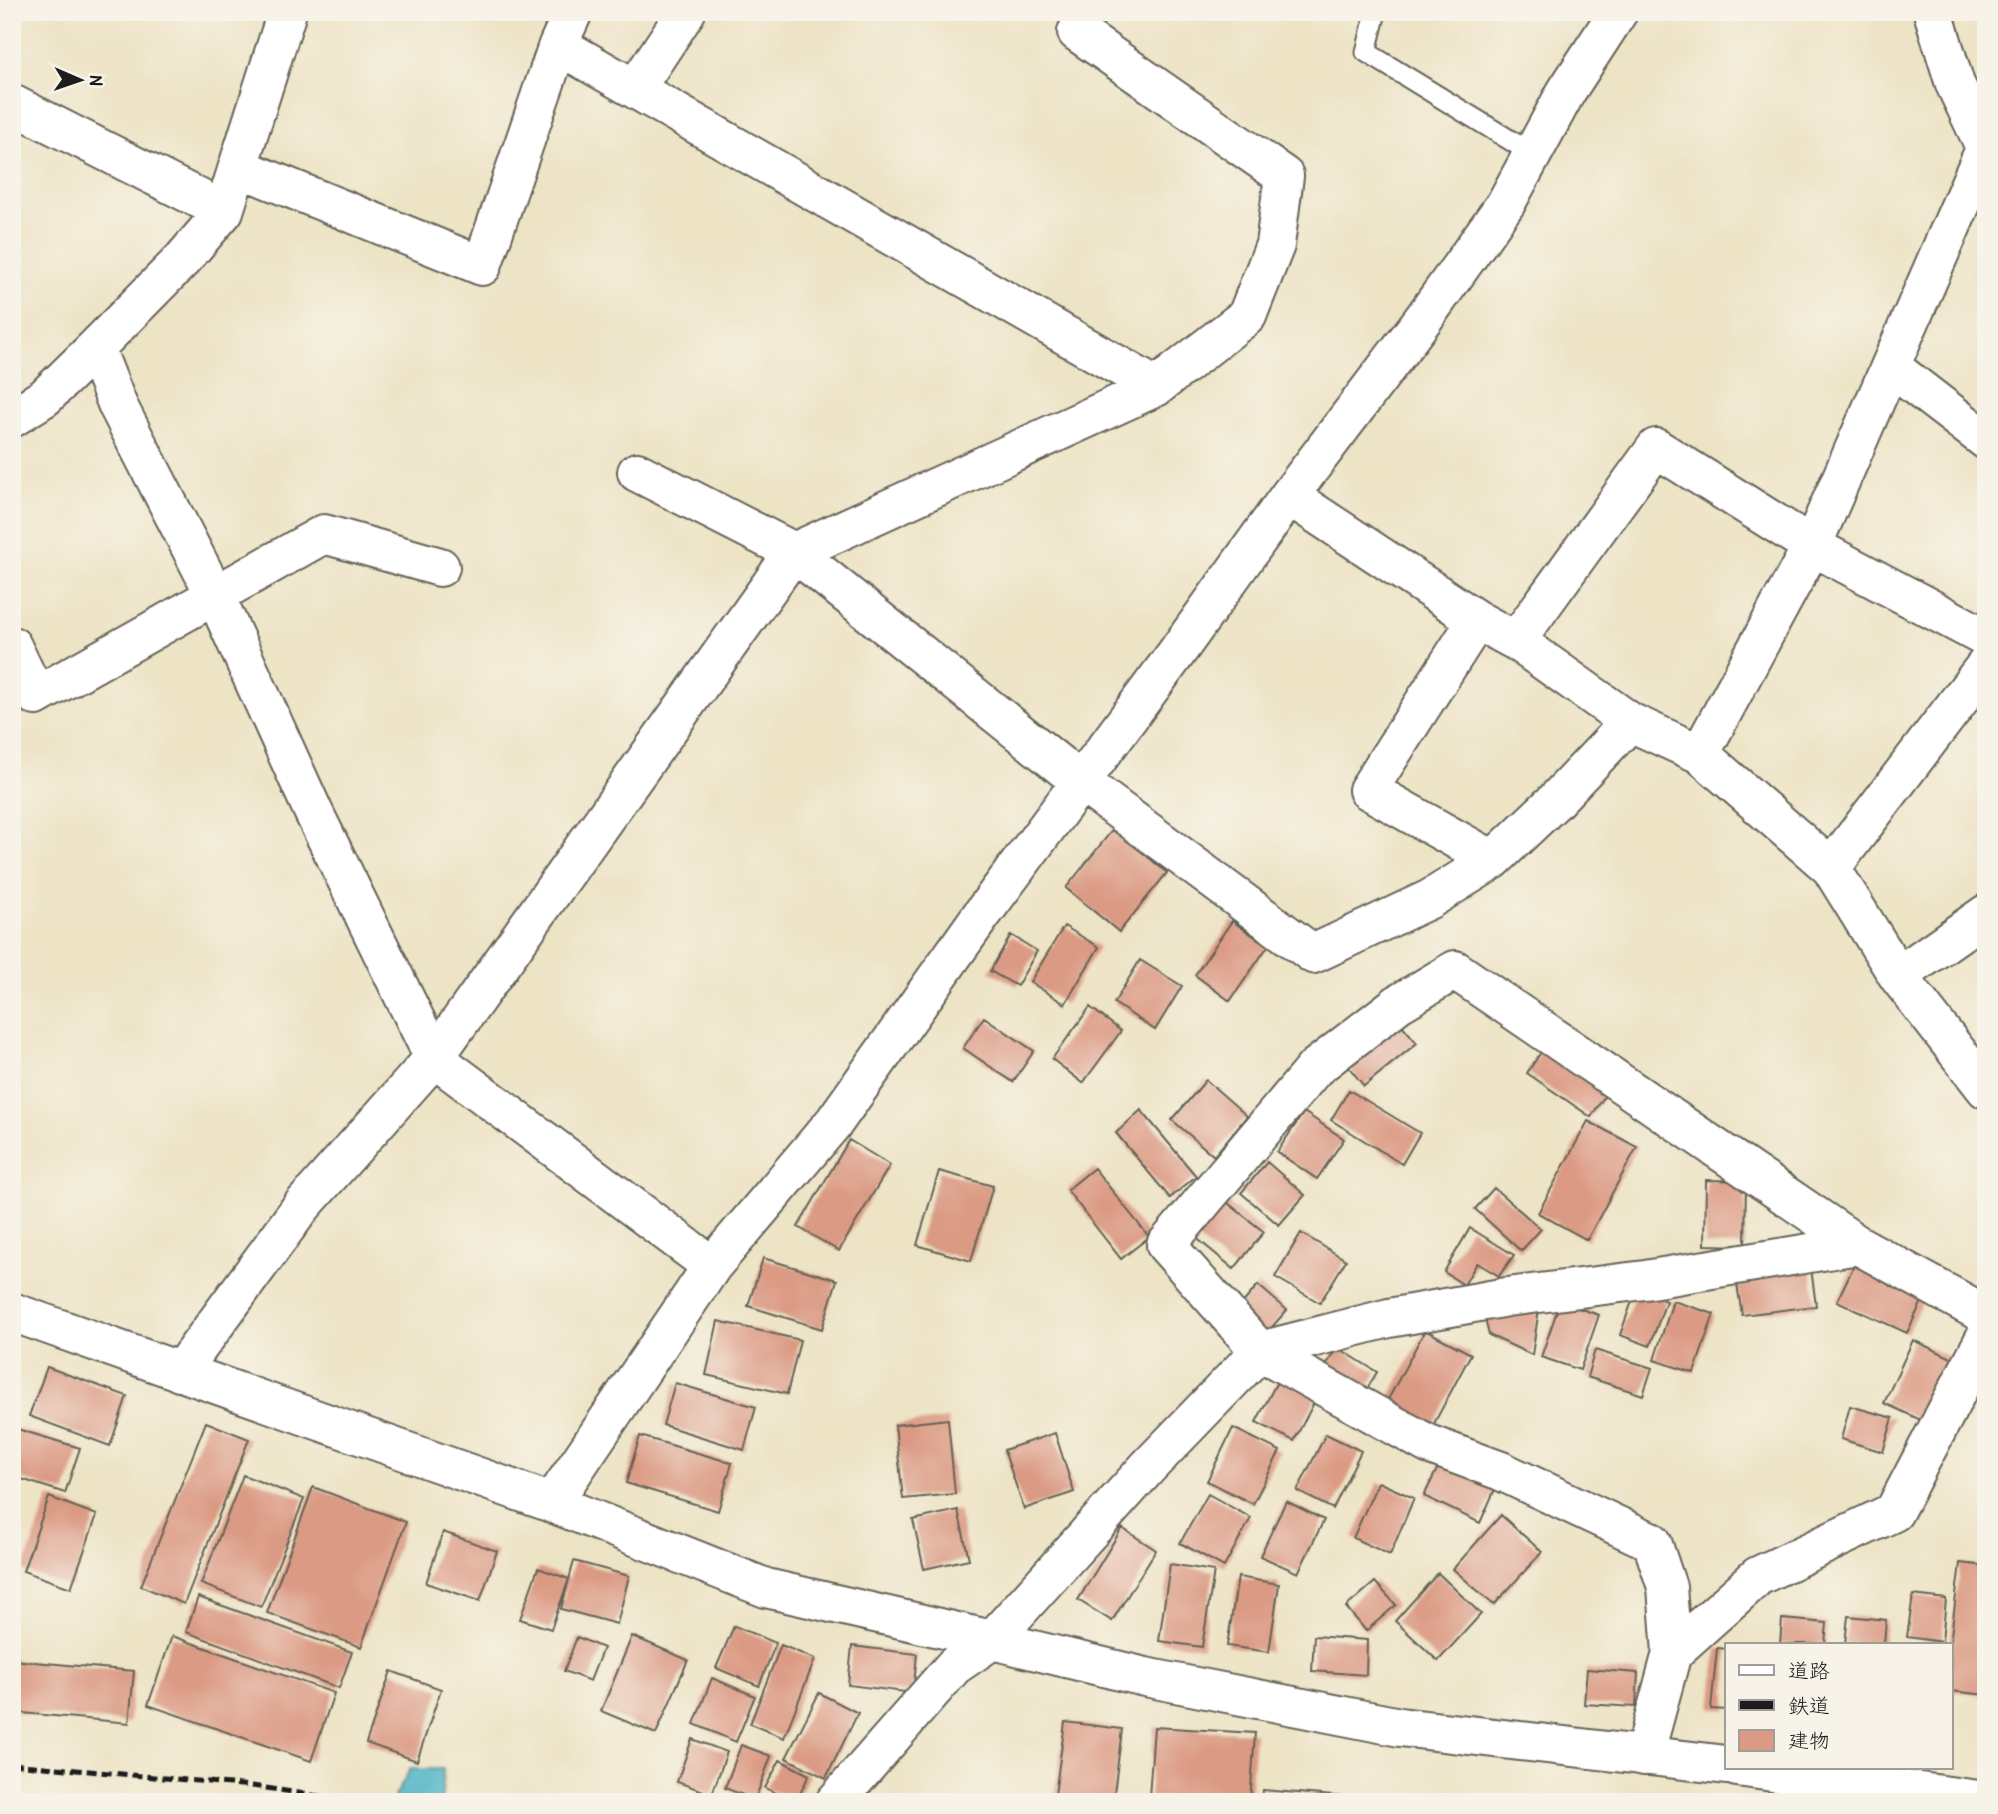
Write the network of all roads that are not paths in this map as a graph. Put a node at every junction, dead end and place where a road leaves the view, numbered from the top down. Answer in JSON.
{"nodes":[{"id":1,"x":286,"y":12,"type":"edge"},
{"id":2,"x":686,"y":12,"type":"edge"},
{"id":3,"x":1376,"y":12,"type":"edge"},
{"id":4,"x":1618,"y":12,"type":"edge"},
{"id":5,"x":1933,"y":12,"type":"edge"},
{"id":6,"x":1075,"y":19,"type":"edge"},
{"id":7,"x":565,"y":29,"type":"edge"},
{"id":8,"x":635,"y":89,"type":"junction"},
{"id":9,"x":12,"y":104,"type":"edge"},
{"id":10,"x":1985,"y":149,"type":"edge"},
{"id":11,"x":1531,"y":153,"type":"junction"},
{"id":12,"x":238,"y":167,"type":"junction"},
{"id":13,"x":224,"y":211,"type":"junction"},
{"id":14,"x":95,"y":348,"type":"junction"},
{"id":15,"x":1891,"y":367,"type":"junction"},
{"id":16,"x":1156,"y":387,"type":"junction"},
{"id":17,"x":12,"y":418,"type":"edge"},
{"id":18,"x":1986,"y":440,"type":"edge"},
{"id":19,"x":637,"y":472,"type":"dead end"},
{"id":20,"x":1289,"y":495,"type":"junction"},
{"id":21,"x":1812,"y":546,"type":"junction"},
{"id":22,"x":794,"y":552,"type":"junction"},
{"id":23,"x":440,"y":567,"type":"dead end"},
{"id":24,"x":215,"y":595,"type":"junction"},
{"id":25,"x":1477,"y":620,"type":"junction"},
{"id":26,"x":1986,"y":638,"type":"edge"},
{"id":27,"x":1516,"y":641,"type":"junction"},
{"id":28,"x":12,"y":646,"type":"edge"},
{"id":29,"x":1986,"y":665,"type":"edge"},
{"id":30,"x":1630,"y":722,"type":"junction"},
{"id":31,"x":1700,"y":754,"type":"junction"},
{"id":32,"x":1081,"y":782,"type":"junction"},
{"id":33,"x":1493,"y":860,"type":"junction"},
{"id":34,"x":1831,"y":868,"type":"junction"},
{"id":35,"x":1986,"y":914,"type":"edge"},
{"id":36,"x":1898,"y":976,"type":"junction"},
{"id":37,"x":434,"y":1058,"type":"junction"},
{"id":38,"x":1986,"y":1089,"type":"edge"},
{"id":39,"x":1858,"y":1245,"type":"junction"},
{"id":40,"x":712,"y":1266,"type":"junction"},
{"id":41,"x":12,"y":1312,"type":"edge"},
{"id":42,"x":1986,"y":1315,"type":"edge"},
{"id":43,"x":1986,"y":1336,"type":"edge"},
{"id":44,"x":1260,"y":1351,"type":"junction"},
{"id":45,"x":180,"y":1372,"type":"junction"},
{"id":46,"x":552,"y":1503,"type":"junction"},
{"id":47,"x":992,"y":1640,"type":"junction"},
{"id":48,"x":1672,"y":1653,"type":"junction"},
{"id":49,"x":1643,"y":1756,"type":"junction"},
{"id":50,"x":1725,"y":1765,"type":"edge"},
{"id":51,"x":1752,"y":1769,"type":"edge"},
{"id":52,"x":1986,"y":1801,"type":"edge"},
{"id":53,"x":835,"y":1802,"type":"edge"}],
"edges":[{"from":1,"to":12,"type":"street"},
{"from":2,"to":8,"type":"street"},
{"from":3,"to":11,"type":"lane"},
{"from":4,"to":11,"type":"street"},
{"from":5,"to":10,"type":"street"},
{"from":6,"to":16,"type":"street"},
{"from":7,"to":8,"type":"street"},
{"from":7,"to":12,"type":"street"},
{"from":8,"to":16,"type":"street"},
{"from":9,"to":13,"type":"street"},
{"from":10,"to":15,"type":"street"},
{"from":11,"to":20,"type":"street"},
{"from":12,"to":13,"type":"street"},
{"from":13,"to":14,"type":"street"},
{"from":14,"to":17,"type":"street"},
{"from":14,"to":24,"type":"street"},
{"from":15,"to":18,"type":"street"},
{"from":15,"to":21,"type":"street"},
{"from":16,"to":22,"type":"street"},
{"from":19,"to":22,"type":"street"},
{"from":20,"to":25,"type":"street"},
{"from":20,"to":32,"type":"street"},
{"from":21,"to":26,"type":"street"},
{"from":21,"to":27,"type":"street"},
{"from":21,"to":31,"type":"street"},
{"from":22,"to":32,"type":"street"},
{"from":22,"to":37,"type":"street"},
{"from":23,"to":24,"type":"street"},
{"from":24,"to":28,"type":"street"},
{"from":24,"to":37,"type":"street"},
{"from":25,"to":27,"type":"street"},
{"from":25,"to":33,"type":"street"},
{"from":27,"to":30,"type":"street"},
{"from":29,"to":34,"type":"street"},
{"from":30,"to":31,"type":"street"},
{"from":30,"to":33,"type":"street"},
{"from":31,"to":34,"type":"street"},
{"from":32,"to":33,"type":"street"},
{"from":32,"to":40,"type":"street"},
{"from":34,"to":36,"type":"street"},
{"from":35,"to":36,"type":"street"},
{"from":36,"to":38,"type":"street"},
{"from":37,"to":40,"type":"street"},
{"from":37,"to":45,"type":"street"},
{"from":39,"to":42,"type":"street"},
{"from":39,"to":44,"type":"street"},
{"from":39,"to":44,"type":"street"},
{"from":40,"to":46,"type":"street"},
{"from":41,"to":45,"type":"street"},
{"from":43,"to":48,"type":"street"},
{"from":44,"to":47,"type":"street"},
{"from":44,"to":48,"type":"street"},
{"from":45,"to":46,"type":"street"},
{"from":46,"to":47,"type":"street"},
{"from":47,"to":49,"type":"street"},
{"from":47,"to":53,"type":"street"},
{"from":48,"to":49,"type":"street"},
{"from":49,"to":50,"type":"street"},
{"from":51,"to":52,"type":"street"}]}
